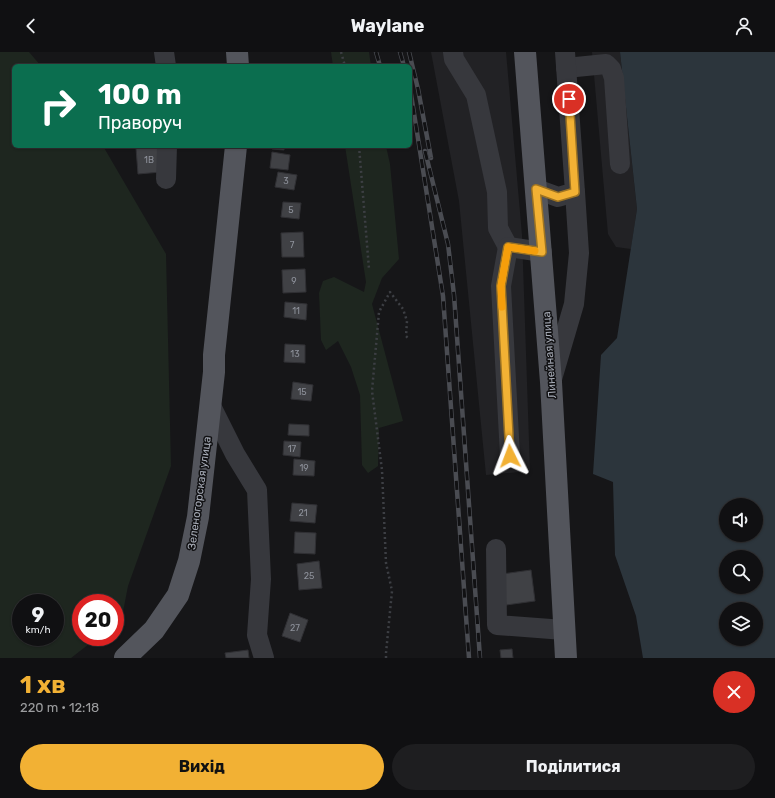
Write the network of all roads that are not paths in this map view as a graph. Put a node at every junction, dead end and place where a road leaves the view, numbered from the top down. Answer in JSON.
{"nodes":[{"id":1,"x":164,"y":52,"type":"edge"},
{"id":2,"x":237,"y":52,"type":"edge"},
{"id":3,"x":453,"y":52,"type":"edge"},
{"id":4,"x":525,"y":52,"type":"edge"},
{"id":5,"x":566,"y":60,"type":"edge"},
{"id":6,"x":166,"y":64,"type":"edge"},
{"id":7,"x":238,"y":64,"type":"edge"},
{"id":8,"x":167,"y":148,"type":"edge"},
{"id":9,"x":236,"y":148,"type":"edge"},
{"id":10,"x":620,"y":164,"type":"dead end"},
{"id":11,"x":166,"y":179,"type":"dead end"},
{"id":12,"x":536,"y":189,"type":"junction"},
{"id":13,"x":575,"y":192,"type":"junction"},
{"id":14,"x":508,"y":247,"type":"junction"},
{"id":15,"x":542,"y":252,"type":"junction"},
{"id":16,"x":551,"y":382,"type":"junction"},
{"id":17,"x":210,"y":404,"type":"junction"},
{"id":18,"x":510,"y":456,"type":"dead end"},
{"id":19,"x":496,"y":549,"type":"dead end"},
{"id":20,"x":564,"y":630,"type":"junction"},
{"id":21,"x":125,"y":658,"type":"edge"},
{"id":22,"x":264,"y":658,"type":"edge"},
{"id":23,"x":566,"y":658,"type":"edge"}],
"edges":[{"from":1,"to":6,"type":"street"},
{"from":2,"to":7,"type":"main road"},
{"from":3,"to":14,"type":"street"},
{"from":4,"to":12,"type":"main road","name":"Линейная улица"},
{"from":5,"to":10,"type":"street"},
{"from":5,"to":13,"type":"street"},
{"from":8,"to":11,"type":"street"},
{"from":9,"to":17,"type":"main road","name":"Зеленогорская улица"},
{"from":12,"to":13,"type":"street"},
{"from":12,"to":15,"type":"main road","name":"Линейная улица"},
{"from":13,"to":16,"type":"street"},
{"from":14,"to":15,"type":"street"},
{"from":14,"to":18,"type":"street"},
{"from":15,"to":16,"type":"main road","name":"Линейная улица"},
{"from":16,"to":20,"type":"main road","name":"Линейная улица"},
{"from":17,"to":21,"type":"main road","name":"Зеленогорская улица"},
{"from":17,"to":22,"type":"street","name":"Зеленогорская улица"},
{"from":19,"to":20,"type":"street"},
{"from":20,"to":23,"type":"main road","name":"Линейная улица"}]}
